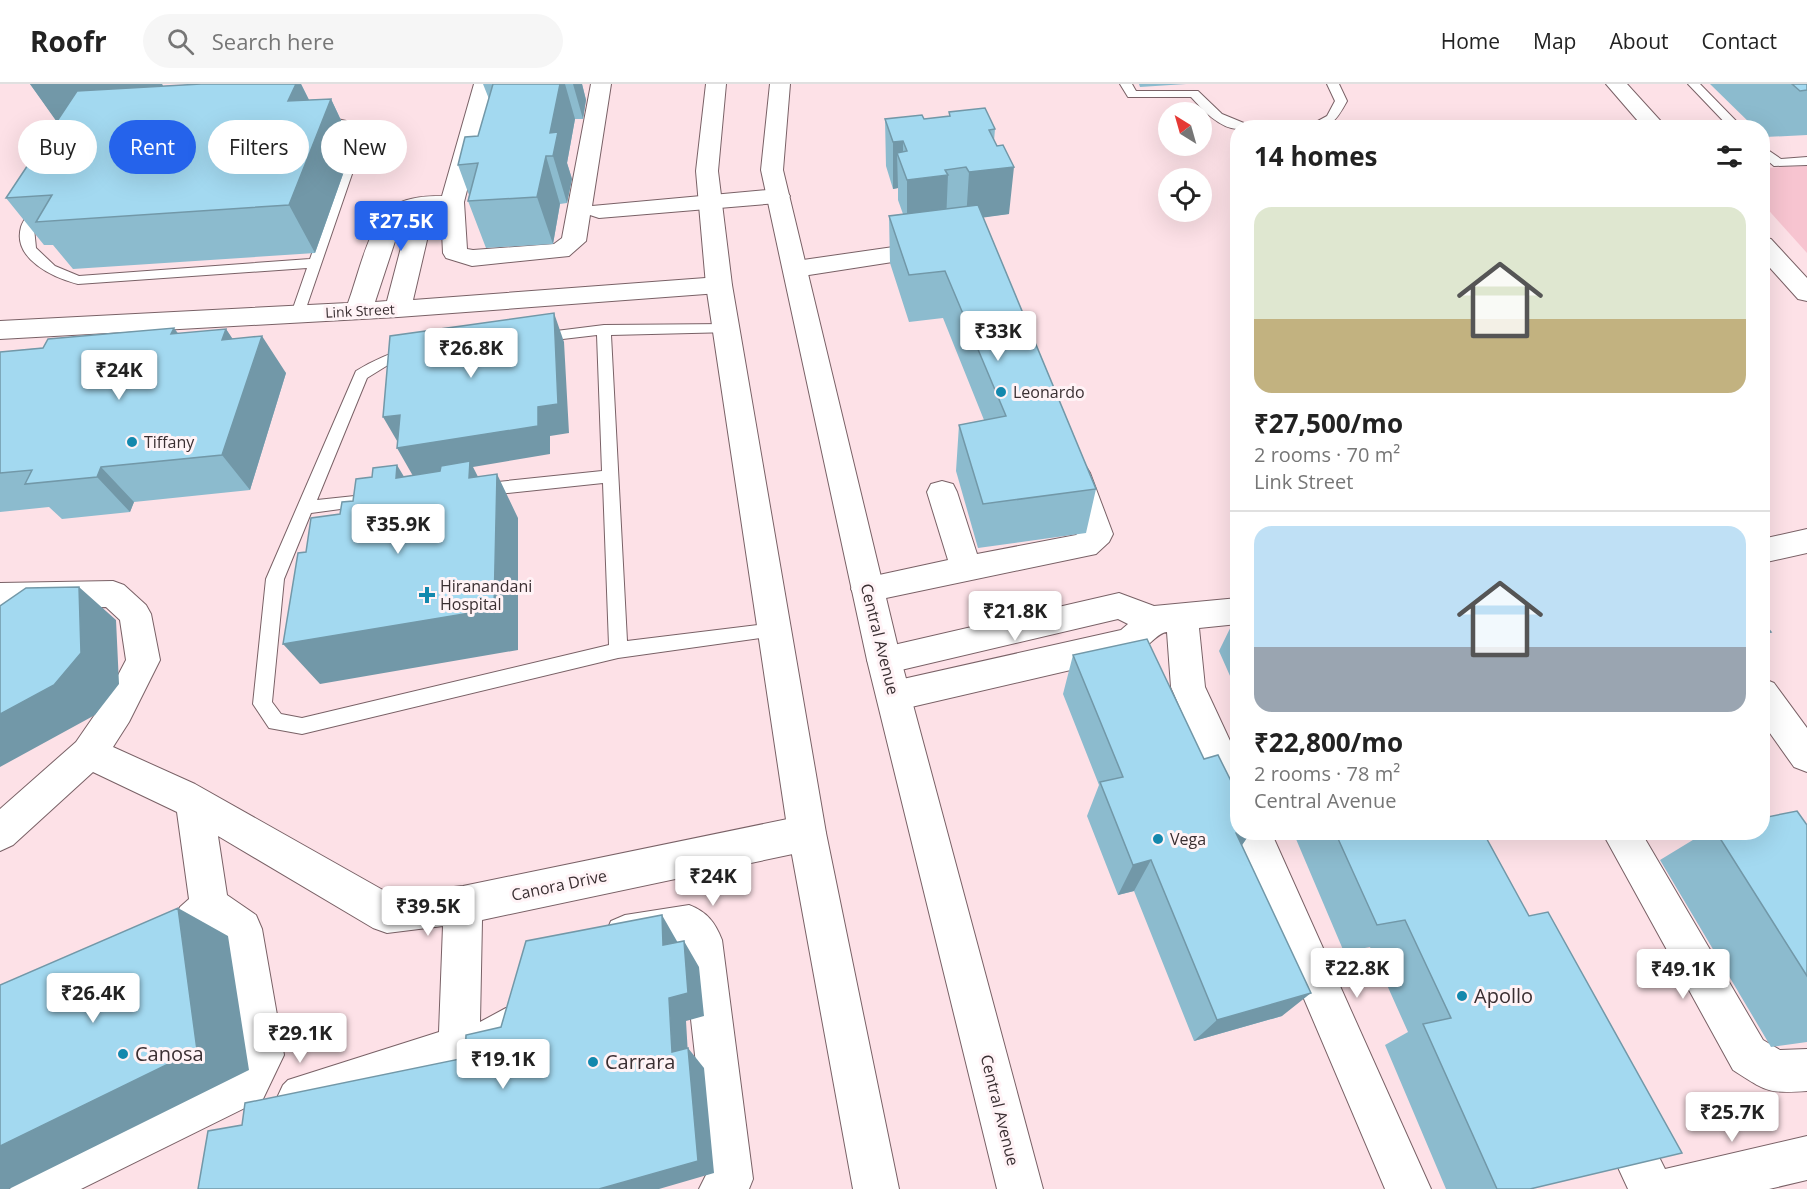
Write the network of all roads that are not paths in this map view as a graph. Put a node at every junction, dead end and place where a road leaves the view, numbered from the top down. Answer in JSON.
{"nodes":[{"id":1,"x":484,"y":84,"type":"edge"},
{"id":2,"x":601,"y":84,"type":"edge"},
{"id":3,"x":716,"y":84,"type":"edge"},
{"id":4,"x":780,"y":84,"type":"edge"},
{"id":5,"x":1126,"y":84,"type":"edge"},
{"id":6,"x":1333,"y":84,"type":"edge"},
{"id":7,"x":1616,"y":84,"type":"edge"},
{"id":8,"x":1694,"y":84,"type":"edge"},
{"id":9,"x":304,"y":120,"type":"edge"},
{"id":10,"x":1328,"y":120,"type":"edge"},
{"id":11,"x":1649,"y":120,"type":"edge"},
{"id":12,"x":1729,"y":120,"type":"edge"},
{"id":13,"x":1230,"y":122,"type":"edge"},
{"id":14,"x":1770,"y":156,"type":"edge"},
{"id":15,"x":1807,"y":160,"type":"edge"},
{"id":16,"x":778,"y":196,"type":"junction"},
{"id":17,"x":45,"y":199,"type":"edge"},
{"id":18,"x":452,"y":202,"type":"junction"},
{"id":19,"x":424,"y":204,"type":"junction"},
{"id":20,"x":711,"y":209,"type":"junction"},
{"id":21,"x":599,"y":217,"type":"dead end"},
{"id":22,"x":955,"y":247,"type":"edge"},
{"id":23,"x":1770,"y":253,"type":"edge"},
{"id":24,"x":316,"y":263,"type":"junction"},
{"id":25,"x":796,"y":269,"type":"junction"},
{"id":26,"x":719,"y":285,"type":"junction"},
{"id":27,"x":1807,"y":293,"type":"edge"},
{"id":28,"x":398,"y":309,"type":"junction"},
{"id":29,"x":359,"y":310,"type":"junction"},
{"id":30,"x":298,"y":314,"type":"junction"},
{"id":31,"x":727,"y":329,"type":"junction"},
{"id":32,"x":0,"y":330,"type":"edge"},
{"id":33,"x":604,"y":330,"type":"junction"},
{"id":34,"x":525,"y":339,"type":"edge"},
{"id":35,"x":423,"y":351,"type":"edge"},
{"id":36,"x":1064,"y":447,"type":"edge"},
{"id":37,"x":611,"y":476,"type":"junction"},
{"id":38,"x":458,"y":492,"type":"edge"},
{"id":39,"x":942,"y":492,"type":"dead end"},
{"id":40,"x":376,"y":500,"type":"edge"},
{"id":41,"x":306,"y":507,"type":"junction"},
{"id":42,"x":1806,"y":543,"type":"edge"},
{"id":43,"x":1770,"y":549,"type":"edge"},
{"id":44,"x":966,"y":569,"type":"junction"},
{"id":45,"x":867,"y":589,"type":"junction"},
{"id":46,"x":0,"y":596,"type":"edge"},
{"id":47,"x":1230,"y":612,"type":"edge"},
{"id":48,"x":1168,"y":618,"type":"junction"},
{"id":49,"x":775,"y":630,"type":"junction"},
{"id":50,"x":618,"y":650,"type":"junction"},
{"id":51,"x":884,"y":660,"type":"junction"},
{"id":52,"x":894,"y":696,"type":"junction"},
{"id":53,"x":1770,"y":704,"type":"edge"},
{"id":54,"x":89,"y":753,"type":"junction"},
{"id":55,"x":1807,"y":756,"type":"edge"},
{"id":56,"x":1230,"y":782,"type":"edge"},
{"id":57,"x":194,"y":803,"type":"junction"},
{"id":58,"x":0,"y":833,"type":"edge"},
{"id":59,"x":807,"y":833,"type":"junction"},
{"id":60,"x":1255,"y":840,"type":"edge"},
{"id":61,"x":1625,"y":840,"type":"edge"},
{"id":62,"x":463,"y":905,"type":"junction"},
{"id":63,"x":209,"y":906,"type":"junction"},
{"id":64,"x":170,"y":940,"type":"edge"},
{"id":65,"x":586,"y":942,"type":"edge"},
{"id":66,"x":526,"y":994,"type":"edge"},
{"id":67,"x":459,"y":1047,"type":"junction"},
{"id":68,"x":1807,"y":1070,"type":"edge"},
{"id":69,"x":1605,"y":1093,"type":"edge"},
{"id":70,"x":269,"y":1128,"type":"edge"},
{"id":71,"x":1807,"y":1158,"type":"edge"},
{"id":72,"x":33,"y":1189,"type":"edge"},
{"id":73,"x":722,"y":1189,"type":"edge"},
{"id":74,"x":876,"y":1189,"type":"edge"},
{"id":75,"x":1020,"y":1189,"type":"edge"},
{"id":76,"x":1408,"y":1189,"type":"edge"},
{"id":77,"x":1651,"y":1189,"type":"edge"},
{"id":78,"x":1671,"y":1189,"type":"edge"}],
"edges":[{"from":1,"to":18,"type":"street"},
{"from":2,"to":18,"type":"street"},
{"from":3,"to":20,"type":"street"},
{"from":4,"to":16,"type":"street","name":"Central Avenue"},
{"from":5,"to":13,"type":"lane"},
{"from":6,"to":10,"type":"lane"},
{"from":7,"to":11,"type":"street"},
{"from":8,"to":12,"type":"lane"},
{"from":9,"to":24,"type":"lane"},
{"from":14,"to":15,"type":"lane"},
{"from":16,"to":20,"type":"street"},
{"from":16,"to":25,"type":"street","name":"Central Avenue"},
{"from":17,"to":24,"type":"lane"},
{"from":18,"to":19,"type":"street"},
{"from":19,"to":28,"type":"street"},
{"from":19,"to":29,"type":"street"},
{"from":20,"to":21,"type":"street"},
{"from":20,"to":26,"type":"street"},
{"from":22,"to":25,"type":"street"},
{"from":23,"to":27,"type":"street"},
{"from":24,"to":30,"type":"lane"},
{"from":25,"to":45,"type":"street","name":"Central Avenue"},
{"from":26,"to":28,"type":"street","name":"Link Street"},
{"from":26,"to":31,"type":"street"},
{"from":28,"to":29,"type":"street","name":"Link Street"},
{"from":29,"to":30,"type":"street","name":"Link Street"},
{"from":30,"to":32,"type":"street","name":"Link Street"},
{"from":31,"to":33,"type":"lane"},
{"from":31,"to":49,"type":"street"},
{"from":33,"to":34,"type":"lane"},
{"from":33,"to":37,"type":"lane"},
{"from":35,"to":41,"type":"lane"},
{"from":36,"to":44,"type":"street"},
{"from":37,"to":38,"type":"lane"},
{"from":37,"to":50,"type":"lane"},
{"from":39,"to":44,"type":"street"},
{"from":40,"to":41,"type":"lane"},
{"from":41,"to":50,"type":"lane"},
{"from":42,"to":43,"type":"street"},
{"from":44,"to":45,"type":"street"},
{"from":45,"to":51,"type":"street","name":"Central Avenue"},
{"from":46,"to":54,"type":"street"},
{"from":47,"to":48,"type":"street"},
{"from":48,"to":51,"type":"street"},
{"from":48,"to":52,"type":"street"},
{"from":48,"to":56,"type":"street"},
{"from":49,"to":50,"type":"lane"},
{"from":49,"to":59,"type":"street"},
{"from":51,"to":52,"type":"street","name":"Central Avenue"},
{"from":52,"to":75,"type":"street","name":"Central Avenue"},
{"from":53,"to":55,"type":"street"},
{"from":54,"to":57,"type":"street","name":"Canora Drive"},
{"from":54,"to":58,"type":"street"},
{"from":57,"to":62,"type":"street","name":"Canora Drive"},
{"from":57,"to":63,"type":"street"},
{"from":59,"to":62,"type":"street","name":"Canora Drive"},
{"from":59,"to":74,"type":"street"},
{"from":60,"to":76,"type":"street"},
{"from":61,"to":68,"type":"street"},
{"from":62,"to":67,"type":"street"},
{"from":63,"to":64,"type":"street"},
{"from":63,"to":72,"type":"street"},
{"from":65,"to":73,"type":"street"},
{"from":66,"to":67,"type":"street"},
{"from":67,"to":70,"type":"street"},
{"from":69,"to":77,"type":"street"},
{"from":71,"to":78,"type":"street"}]}
